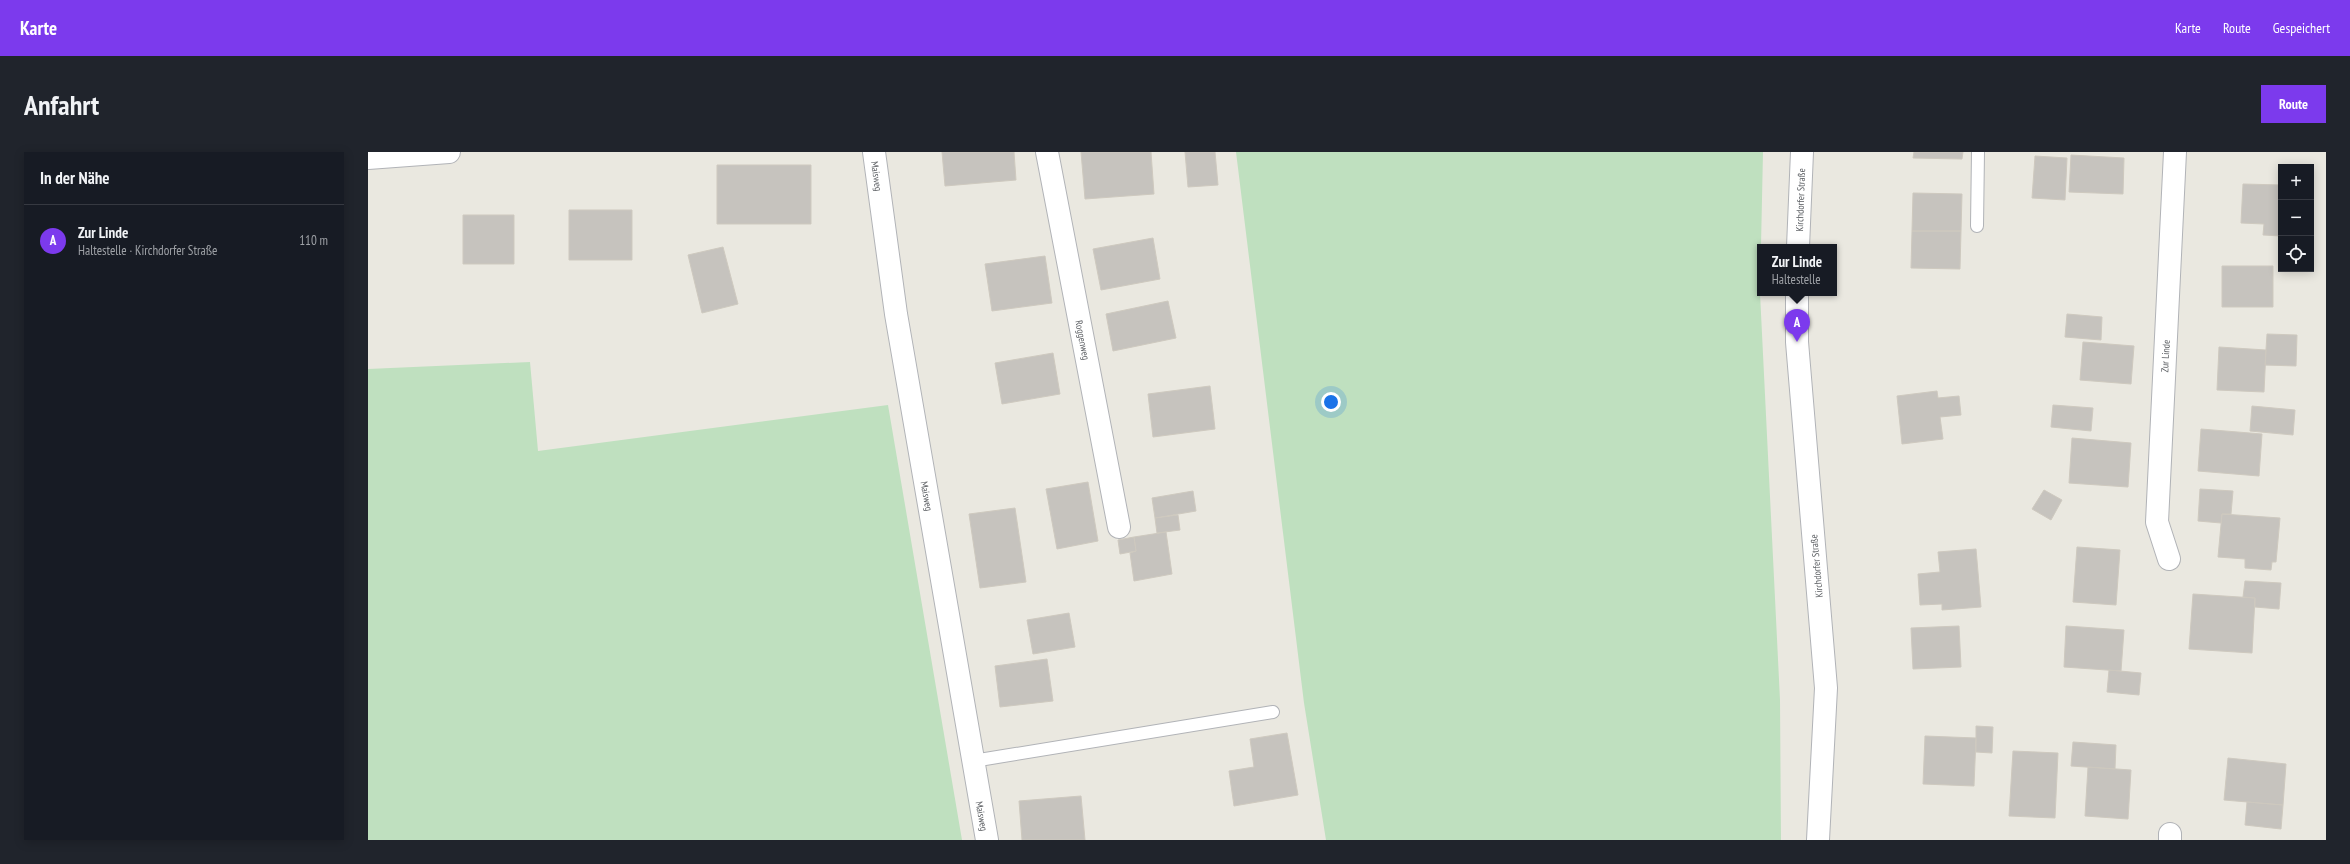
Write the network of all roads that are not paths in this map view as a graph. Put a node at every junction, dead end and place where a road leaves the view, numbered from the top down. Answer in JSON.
{"nodes":[{"id":1,"x":449,"y":152,"type":"edge"},
{"id":2,"x":874,"y":152,"type":"edge"},
{"id":3,"x":1047,"y":152,"type":"edge"},
{"id":4,"x":1802,"y":152,"type":"edge"},
{"id":5,"x":1978,"y":152,"type":"edge"},
{"id":6,"x":2174,"y":152,"type":"edge"},
{"id":7,"x":368,"y":158,"type":"edge"},
{"id":8,"x":1977,"y":226,"type":"dead end"},
{"id":9,"x":1798,"y":244,"type":"edge"},
{"id":10,"x":1797,"y":296,"type":"edge"},
{"id":11,"x":1119,"y":527,"type":"dead end"},
{"id":12,"x":2169,"y":559,"type":"dead end"},
{"id":13,"x":1273,"y":712,"type":"dead end"},
{"id":14,"x":973,"y":761,"type":"junction"},
{"id":15,"x":987,"y":840,"type":"edge"},
{"id":16,"x":1818,"y":840,"type":"edge"}],
"edges":[{"from":1,"to":7,"type":"street"},
{"from":2,"to":14,"type":"street","name":"Maisweg"},
{"from":3,"to":11,"type":"street","name":"Roggenweg"},
{"from":4,"to":9,"type":"street","name":"Kirchdorfer Straße"},
{"from":5,"to":8,"type":"lane"},
{"from":6,"to":12,"type":"street","name":"Zur Linde"},
{"from":10,"to":16,"type":"street","name":"Kirchdorfer Straße"},
{"from":13,"to":14,"type":"lane"},
{"from":14,"to":15,"type":"street","name":"Maisweg"}]}
